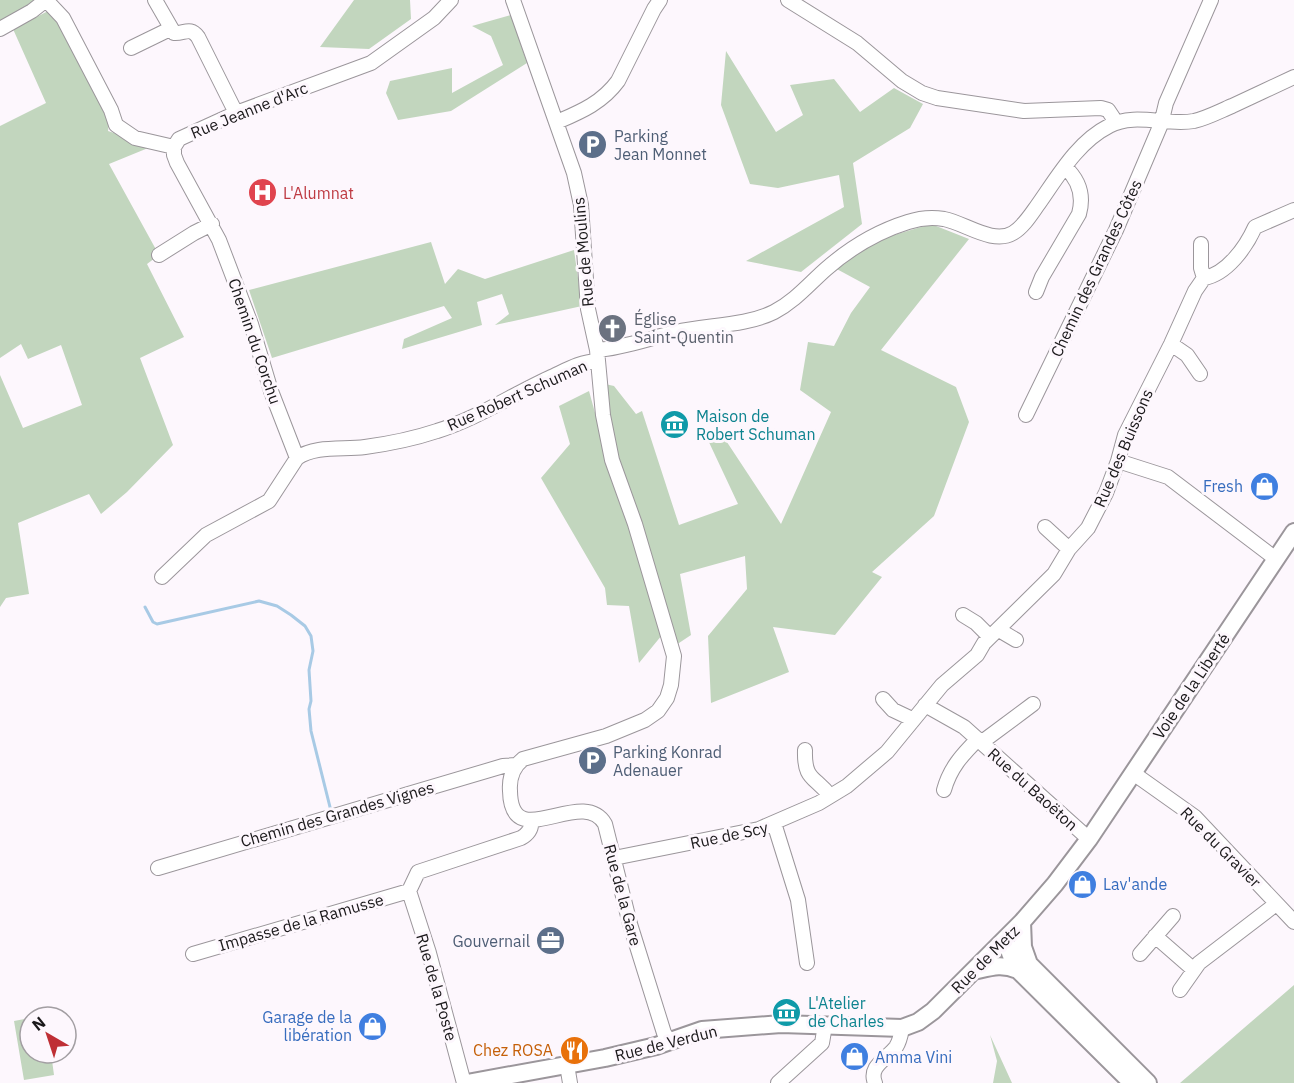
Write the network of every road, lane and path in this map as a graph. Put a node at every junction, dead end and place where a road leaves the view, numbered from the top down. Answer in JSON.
{"nodes":[{"id":1,"x":46,"y":0,"type":"edge"},
{"id":2,"x":155,"y":0,"type":"edge"},
{"id":3,"x":451,"y":0,"type":"edge"},
{"id":4,"x":513,"y":0,"type":"edge"},
{"id":5,"x":660,"y":0,"type":"edge"},
{"id":6,"x":788,"y":0,"type":"edge"},
{"id":7,"x":1211,"y":0,"type":"edge"},
{"id":8,"x":0,"y":28,"type":"edge"},
{"id":9,"x":170,"y":29,"type":"junction"},
{"id":10,"x":131,"y":48,"type":"dead end"},
{"id":11,"x":1294,"y":77,"type":"edge"},
{"id":12,"x":236,"y":113,"type":"junction"},
{"id":13,"x":1162,"y":120,"type":"junction"},
{"id":14,"x":556,"y":122,"type":"junction"},
{"id":15,"x":1116,"y":122,"type":"junction"},
{"id":16,"x":174,"y":147,"type":"junction"},
{"id":17,"x":1065,"y":167,"type":"junction"},
{"id":18,"x":1294,"y":210,"type":"edge"},
{"id":19,"x":212,"y":224,"type":"junction"},
{"id":20,"x":1201,"y":244,"type":"dead end"},
{"id":21,"x":159,"y":255,"type":"dead end"},
{"id":22,"x":1204,"y":278,"type":"junction"},
{"id":23,"x":1036,"y":292,"type":"dead end"},
{"id":24,"x":1171,"y":344,"type":"junction"},
{"id":25,"x":597,"y":356,"type":"junction"},
{"id":26,"x":1200,"y":374,"type":"dead end"},
{"id":27,"x":1026,"y":415,"type":"dead end"},
{"id":28,"x":297,"y":458,"type":"junction"},
{"id":29,"x":1118,"y":461,"type":"junction"},
{"id":30,"x":1045,"y":527,"type":"dead end"},
{"id":31,"x":1294,"y":532,"type":"edge"},
{"id":32,"x":1069,"y":549,"type":"junction"},
{"id":33,"x":1276,"y":559,"type":"junction"},
{"id":34,"x":162,"y":577,"type":"dead end"},
{"id":35,"x":963,"y":615,"type":"dead end"},
{"id":36,"x":994,"y":634,"type":"junction"},
{"id":37,"x":1017,"y":640,"type":"dead end"},
{"id":38,"x":883,"y":699,"type":"dead end"},
{"id":39,"x":1033,"y":704,"type":"dead end"},
{"id":40,"x":925,"y":705,"type":"junction"},
{"id":41,"x":912,"y":719,"type":"junction"},
{"id":42,"x":980,"y":741,"type":"junction"},
{"id":43,"x":805,"y":750,"type":"dead end"},
{"id":44,"x":516,"y":765,"type":"junction"},
{"id":45,"x":1133,"y":773,"type":"junction"},
{"id":46,"x":944,"y":790,"type":"dead end"},
{"id":47,"x":830,"y":796,"type":"junction"},
{"id":48,"x":531,"y":821,"type":"junction"},
{"id":49,"x":774,"y":823,"type":"junction"},
{"id":50,"x":1089,"y":839,"type":"junction"},
{"id":51,"x":614,"y":858,"type":"junction"},
{"id":52,"x":158,"y":868,"type":"dead end"},
{"id":53,"x":409,"y":891,"type":"junction"},
{"id":54,"x":1276,"y":904,"type":"junction"},
{"id":55,"x":1173,"y":916,"type":"dead end"},
{"id":56,"x":1022,"y":921,"type":"junction"},
{"id":57,"x":1294,"y":922,"type":"edge"},
{"id":58,"x":1155,"y":936,"type":"junction"},
{"id":59,"x":1005,"y":946,"type":"junction"},
{"id":60,"x":193,"y":954,"type":"dead end"},
{"id":61,"x":1140,"y":954,"type":"dead end"},
{"id":62,"x":807,"y":963,"type":"dead end"},
{"id":63,"x":1024,"y":967,"type":"junction"},
{"id":64,"x":1194,"y":970,"type":"junction"},
{"id":65,"x":973,"y":971,"type":"junction"},
{"id":66,"x":1180,"y":990,"type":"dead end"},
{"id":67,"x":825,"y":1025,"type":"junction"},
{"id":68,"x":902,"y":1028,"type":"junction"},
{"id":69,"x":669,"y":1041,"type":"junction"},
{"id":70,"x":567,"y":1065,"type":"junction"},
{"id":71,"x":466,"y":1083,"type":"edge"},
{"id":72,"x":570,"y":1083,"type":"edge"},
{"id":73,"x":778,"y":1083,"type":"edge"},
{"id":74,"x":875,"y":1083,"type":"edge"},
{"id":75,"x":1132,"y":1083,"type":"edge"},
{"id":76,"x":1148,"y":1083,"type":"edge"}],
"edges":[{"from":1,"to":8,"type":"street"},
{"from":1,"to":16,"type":"street"},
{"from":2,"to":9,"type":"street"},
{"from":3,"to":12,"type":"street","name":"Rue Jeanne d'Arc"},
{"from":4,"to":14,"type":"street","name":"Rue de Moulins"},
{"from":5,"to":14,"type":"street"},
{"from":6,"to":15,"type":"street"},
{"from":7,"to":13,"type":"street","name":"Chemin des Grandes Côtes"},
{"from":9,"to":10,"type":"street"},
{"from":9,"to":12,"type":"street"},
{"from":11,"to":13,"type":"street"},
{"from":12,"to":16,"type":"street","name":"Rue Jeanne d'Arc"},
{"from":13,"to":15,"type":"street"},
{"from":13,"to":27,"type":"street","name":"Chemin des Grandes Côtes"},
{"from":14,"to":25,"type":"street","name":"Rue de Moulins"},
{"from":15,"to":17,"type":"street","name":"Rue Robert Schuman"},
{"from":16,"to":19,"type":"street","name":"Rue Jeanne d'Arc"},
{"from":17,"to":23,"type":"street"},
{"from":17,"to":25,"type":"street","name":"Rue Robert Schuman"},
{"from":18,"to":22,"type":"street"},
{"from":19,"to":21,"type":"street"},
{"from":19,"to":28,"type":"street","name":"Chemin du Corchu"},
{"from":20,"to":22,"type":"street"},
{"from":22,"to":24,"type":"street","name":"Rue des Buissons"},
{"from":24,"to":26,"type":"street"},
{"from":24,"to":29,"type":"street","name":"Rue des Buissons"},
{"from":25,"to":28,"type":"street","name":"Rue Robert Schuman"},
{"from":25,"to":44,"type":"street","name":"Rue de Moulins"},
{"from":28,"to":34,"type":"street"},
{"from":29,"to":32,"type":"street","name":"Rue des Buissons"},
{"from":29,"to":33,"type":"street"},
{"from":30,"to":32,"type":"street"},
{"from":31,"to":33,"type":"main road","name":"Voie de la Liberté"},
{"from":32,"to":36,"type":"street","name":"Rue des Buissons"},
{"from":33,"to":45,"type":"main road","name":"Voie de la Liberté"},
{"from":35,"to":36,"type":"street"},
{"from":36,"to":37,"type":"street"},
{"from":36,"to":40,"type":"street","name":"Rue des Buissons"},
{"from":38,"to":41,"type":"street"},
{"from":39,"to":42,"type":"street"},
{"from":40,"to":41,"type":"street"},
{"from":40,"to":42,"type":"street","name":"Rue du Baoëton"},
{"from":41,"to":47,"type":"street"},
{"from":42,"to":46,"type":"street","name":"Rue du Baoëton"},
{"from":42,"to":50,"type":"street","name":"Rue du Baoëton"},
{"from":43,"to":47,"type":"street"},
{"from":44,"to":48,"type":"street"},
{"from":44,"to":52,"type":"street","name":"Chemin des Grandes Vignes"},
{"from":45,"to":50,"type":"main road","name":"Voie de la Liberté"},
{"from":45,"to":54,"type":"street","name":"Rue du Gravier"},
{"from":47,"to":49,"type":"street"},
{"from":48,"to":51,"type":"street","name":"Rue de la Gare"},
{"from":48,"to":53,"type":"street"},
{"from":49,"to":51,"type":"street","name":"Rue de Scy"},
{"from":49,"to":62,"type":"street","name":"Rue de Scy"},
{"from":50,"to":56,"type":"main road","name":"Rue de Metz"},
{"from":51,"to":69,"type":"street","name":"Rue de la Gare"},
{"from":53,"to":60,"type":"street","name":"Impasse de la Ramusse"},
{"from":53,"to":71,"type":"street","name":"Rue de la Poste"},
{"from":54,"to":57,"type":"street","name":"Rue du Gravier"},
{"from":54,"to":64,"type":"street"},
{"from":55,"to":58,"type":"street"},
{"from":56,"to":59,"type":"main road","name":"Rue de Metz"},
{"from":56,"to":63,"type":"main road"},
{"from":58,"to":61,"type":"street"},
{"from":58,"to":64,"type":"street"},
{"from":59,"to":63,"type":"main road"},
{"from":59,"to":65,"type":"main road","name":"Rue de Metz"},
{"from":63,"to":65,"type":"main road"},
{"from":63,"to":75,"type":"main road"},
{"from":63,"to":76,"type":"main road"},
{"from":64,"to":66,"type":"street"},
{"from":65,"to":68,"type":"main road","name":"Rue de Metz"},
{"from":67,"to":68,"type":"main road","name":"Rue de Verdun"},
{"from":67,"to":69,"type":"main road","name":"Rue de Verdun"},
{"from":67,"to":73,"type":"street"},
{"from":68,"to":74,"type":"street"},
{"from":69,"to":70,"type":"main road","name":"Rue de Verdun"},
{"from":70,"to":71,"type":"main road","name":"Rue de Verdun"},
{"from":70,"to":72,"type":"street"}]}
